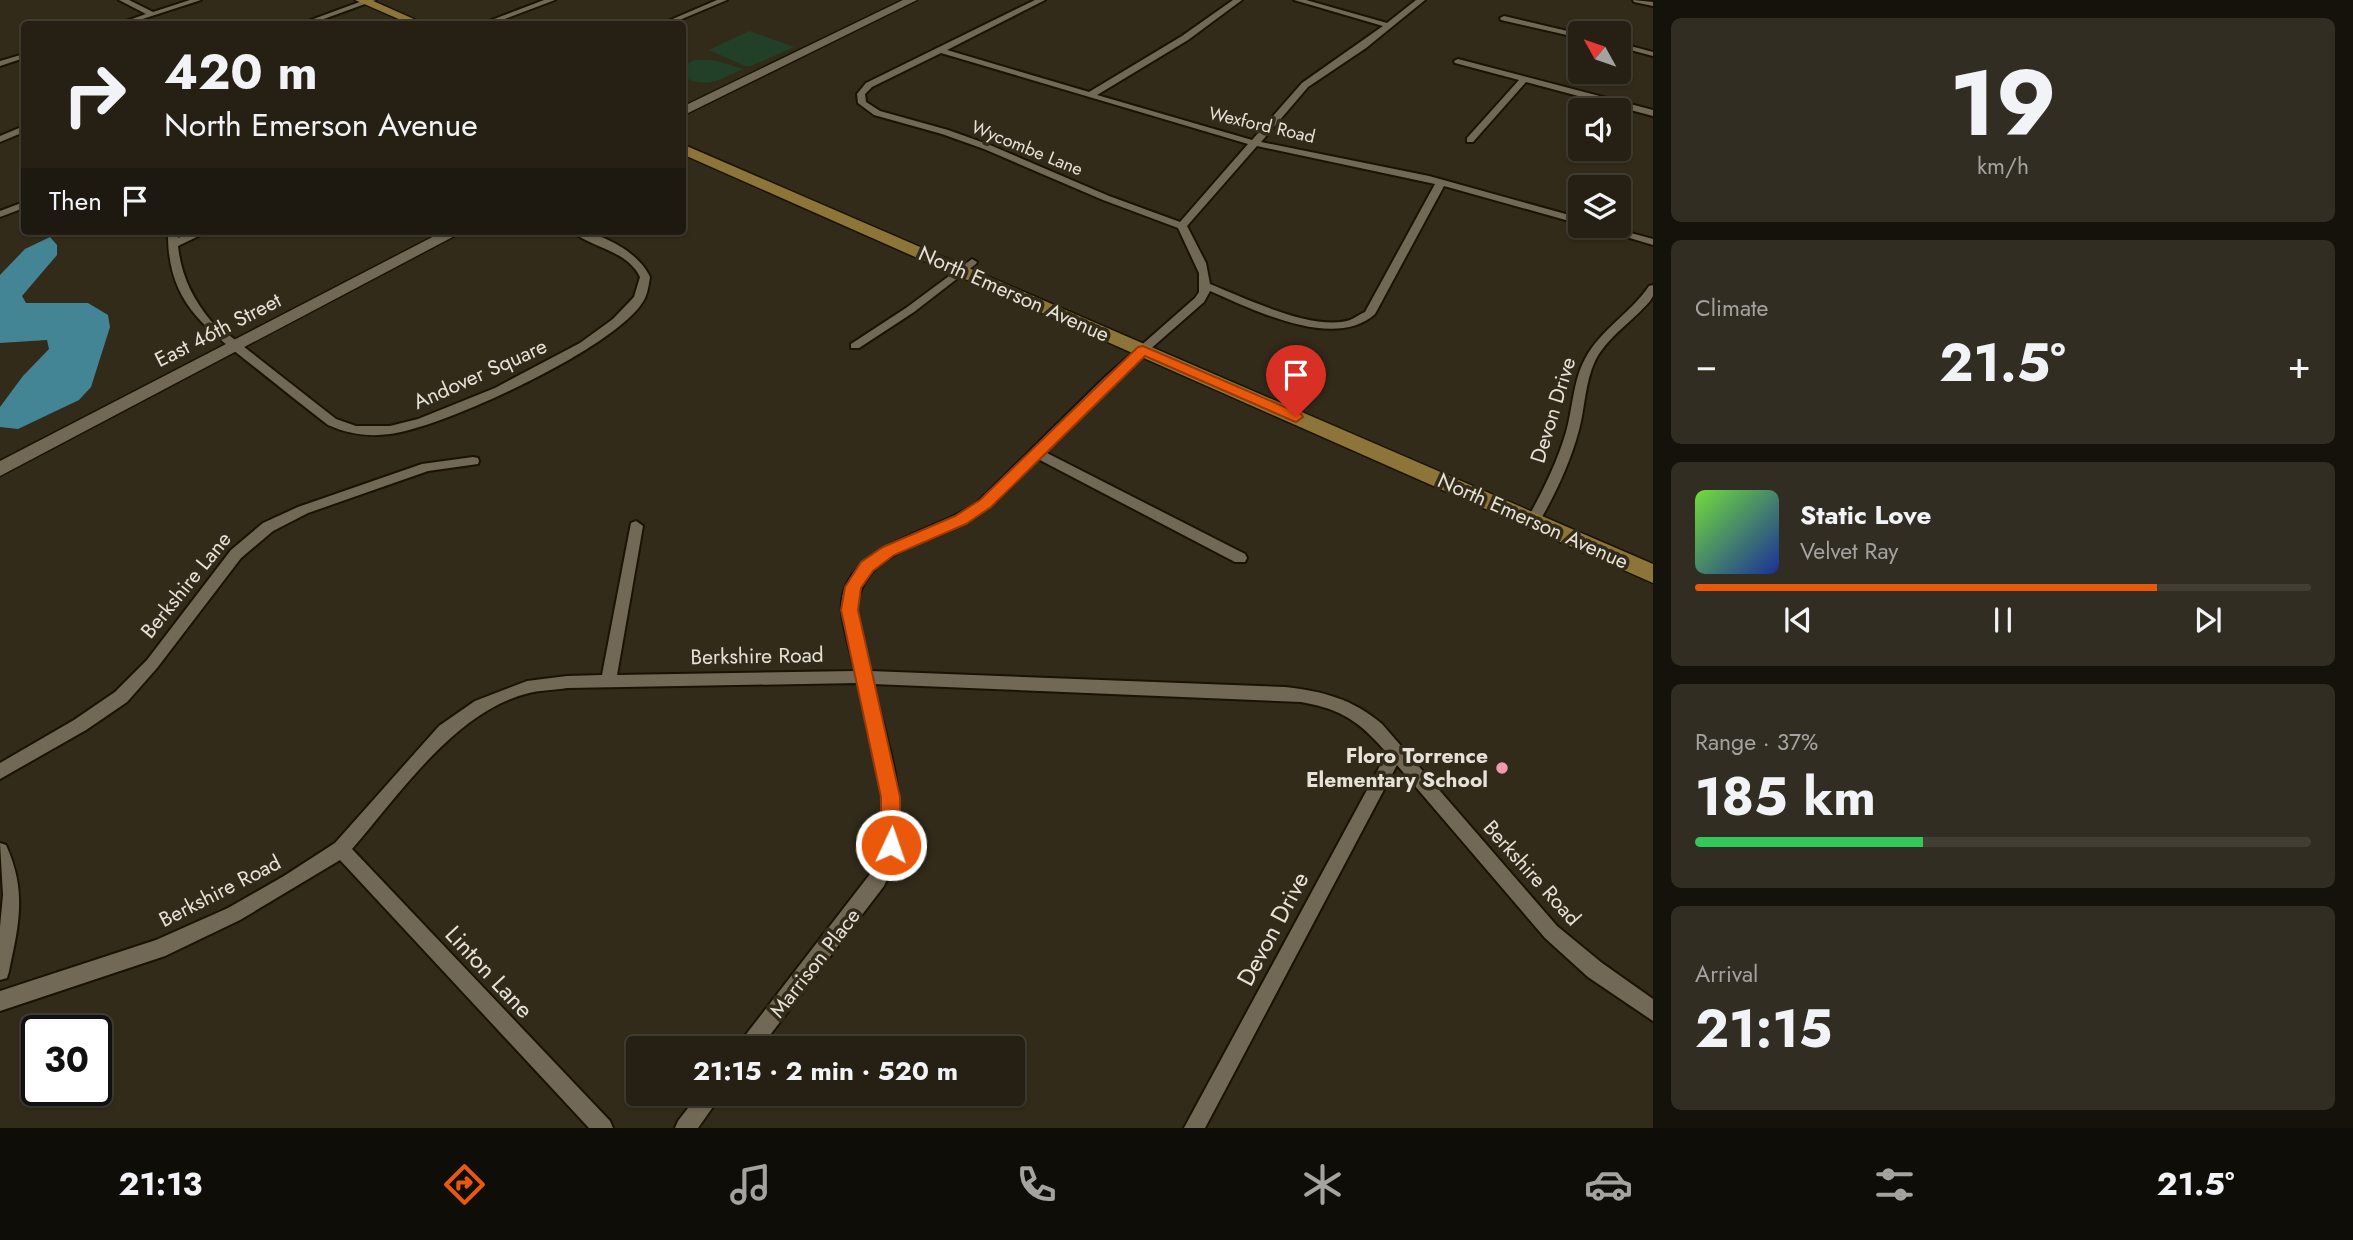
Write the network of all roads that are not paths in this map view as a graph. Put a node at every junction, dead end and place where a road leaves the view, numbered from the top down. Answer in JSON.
{"nodes":[{"id":1,"x":123,"y":0,"type":"edge"},
{"id":2,"x":197,"y":0,"type":"edge"},
{"id":3,"x":342,"y":0,"type":"edge"},
{"id":4,"x":551,"y":0,"type":"edge"},
{"id":5,"x":723,"y":0,"type":"edge"},
{"id":6,"x":912,"y":0,"type":"edge"},
{"id":7,"x":1041,"y":0,"type":"edge"},
{"id":8,"x":1238,"y":0,"type":"edge"},
{"id":9,"x":1298,"y":0,"type":"edge"},
{"id":10,"x":1421,"y":0,"type":"edge"},
{"id":11,"x":1637,"y":0,"type":"edge"},
{"id":12,"x":363,"y":2,"type":"edge"},
{"id":13,"x":1653,"y":4,"type":"edge"},
{"id":14,"x":152,"y":14,"type":"junction"},
{"id":15,"x":1504,"y":18,"type":"dead end"},
{"id":16,"x":130,"y":21,"type":"edge"},
{"id":17,"x":312,"y":21,"type":"edge"},
{"id":18,"x":393,"y":21,"type":"edge"},
{"id":19,"x":411,"y":21,"type":"edge"},
{"id":20,"x":493,"y":21,"type":"edge"},
{"id":21,"x":672,"y":21,"type":"edge"},
{"id":22,"x":1390,"y":26,"type":"junction"},
{"id":23,"x":1568,"y":33,"type":"edge"},
{"id":24,"x":1631,"y":49,"type":"edge"},
{"id":25,"x":940,"y":50,"type":"junction"},
{"id":26,"x":1653,"y":54,"type":"edge"},
{"id":27,"x":21,"y":57,"type":"edge"},
{"id":28,"x":793,"y":59,"type":"junction"},
{"id":29,"x":2,"y":61,"type":"edge"},
{"id":30,"x":1458,"y":61,"type":"dead end"},
{"id":31,"x":1524,"y":79,"type":"junction"},
{"id":32,"x":1089,"y":96,"type":"junction"},
{"id":33,"x":686,"y":110,"type":"edge"},
{"id":34,"x":1653,"y":113,"type":"edge"},
{"id":35,"x":686,"y":118,"type":"edge"},
{"id":36,"x":21,"y":130,"type":"edge"},
{"id":37,"x":0,"y":139,"type":"edge"},
{"id":38,"x":686,"y":140,"type":"edge"},
{"id":39,"x":1470,"y":141,"type":"dead end"},
{"id":40,"x":1254,"y":143,"type":"junction"},
{"id":41,"x":686,"y":150,"type":"edge"},
{"id":42,"x":1441,"y":182,"type":"junction"},
{"id":43,"x":21,"y":206,"type":"edge"},
{"id":44,"x":0,"y":214,"type":"edge"},
{"id":45,"x":1568,"y":218,"type":"edge"},
{"id":46,"x":1182,"y":226,"type":"junction"},
{"id":47,"x":173,"y":235,"type":"edge"},
{"id":48,"x":194,"y":235,"type":"edge"},
{"id":49,"x":448,"y":235,"type":"edge"},
{"id":50,"x":584,"y":235,"type":"edge"},
{"id":51,"x":1631,"y":236,"type":"edge"},
{"id":52,"x":1653,"y":242,"type":"edge"},
{"id":53,"x":173,"y":244,"type":"junction"},
{"id":54,"x":967,"y":267,"type":"junction"},
{"id":55,"x":1206,"y":286,"type":"junction"},
{"id":56,"x":1653,"y":288,"type":"edge"},
{"id":57,"x":235,"y":346,"type":"junction"},
{"id":58,"x":855,"y":346,"type":"dead end"},
{"id":59,"x":1148,"y":346,"type":"junction"},
{"id":60,"x":1037,"y":453,"type":"junction"},
{"id":61,"x":473,"y":461,"type":"dead end"},
{"id":62,"x":0,"y":469,"type":"edge"},
{"id":63,"x":1536,"y":514,"type":"junction"},
{"id":64,"x":636,"y":526,"type":"dead end"},
{"id":65,"x":1653,"y":557,"type":"edge"},
{"id":66,"x":1240,"y":558,"type":"dead end"},
{"id":67,"x":1653,"y":574,"type":"edge"},
{"id":68,"x":863,"y":677,"type":"junction"},
{"id":69,"x":608,"y":682,"type":"junction"},
{"id":70,"x":1396,"y":752,"type":"junction"},
{"id":71,"x":0,"y":772,"type":"edge"},
{"id":72,"x":341,"y":849,"type":"junction"},
{"id":73,"x":0,"y":851,"type":"edge"},
{"id":74,"x":0,"y":971,"type":"edge"},
{"id":75,"x":0,"y":1001,"type":"edge"},
{"id":76,"x":1653,"y":1011,"type":"edge"},
{"id":77,"x":757,"y":1036,"type":"edge"},
{"id":78,"x":702,"y":1106,"type":"edge"},
{"id":79,"x":603,"y":1128,"type":"edge"},
{"id":80,"x":685,"y":1128,"type":"edge"},
{"id":81,"x":1194,"y":1128,"type":"edge"}],
"edges":[{"from":1,"to":14,"type":"street"},
{"from":2,"to":14,"type":"street"},
{"from":3,"to":12,"type":"main road"},
{"from":4,"to":20,"type":"street"},
{"from":5,"to":21,"type":"street"},
{"from":6,"to":28,"type":"main road"},
{"from":7,"to":25,"type":"street"},
{"from":8,"to":32,"type":"street"},
{"from":9,"to":22,"type":"street"},
{"from":10,"to":22,"type":"street"},
{"from":11,"to":13,"type":"street"},
{"from":12,"to":17,"type":"street"},
{"from":12,"to":18,"type":"main road"},
{"from":12,"to":19,"type":"main road"},
{"from":14,"to":16,"type":"street"},
{"from":15,"to":23,"type":"street"},
{"from":22,"to":40,"type":"street"},
{"from":24,"to":26,"type":"street"},
{"from":25,"to":32,"type":"street","name":"Wexford Road"},
{"from":25,"to":46,"type":"street","name":"Wycombe Lane"},
{"from":27,"to":29,"type":"street"},
{"from":28,"to":33,"type":"main road"},
{"from":28,"to":35,"type":"main road"},
{"from":30,"to":31,"type":"street"},
{"from":31,"to":34,"type":"street"},
{"from":31,"to":39,"type":"street"},
{"from":32,"to":40,"type":"street","name":"Wexford Road"},
{"from":36,"to":37,"type":"street"},
{"from":38,"to":54,"type":"main road","name":"North Emerson Avenue"},
{"from":40,"to":42,"type":"street","name":"Wexford Road"},
{"from":40,"to":46,"type":"street"},
{"from":41,"to":54,"type":"main road","name":"North Emerson Avenue"},
{"from":42,"to":45,"type":"street","name":"Wexford Road"},
{"from":42,"to":55,"type":"street"},
{"from":43,"to":44,"type":"street"},
{"from":46,"to":55,"type":"street"},
{"from":47,"to":53,"type":"street","name":"Andover Square"},
{"from":48,"to":53,"type":"street"},
{"from":49,"to":57,"type":"main road","name":"East 46th Street"},
{"from":50,"to":57,"type":"street","name":"Andover Square"},
{"from":51,"to":52,"type":"street"},
{"from":53,"to":57,"type":"street","name":"Andover Square"},
{"from":54,"to":58,"type":"street"},
{"from":54,"to":59,"type":"main road","name":"North Emerson Avenue"},
{"from":55,"to":59,"type":"street","name":"Marrison Place"},
{"from":56,"to":63,"type":"street","name":"Devon Drive"},
{"from":57,"to":62,"type":"main road","name":"East 46th Street"},
{"from":59,"to":60,"type":"street","name":"Marrison Place"},
{"from":59,"to":63,"type":"main road","name":"North Emerson Avenue"},
{"from":60,"to":66,"type":"street"},
{"from":60,"to":68,"type":"street","name":"Marrison Place"},
{"from":61,"to":71,"type":"street","name":"Berkshire Lane"},
{"from":63,"to":65,"type":"main road","name":"North Emerson Avenue"},
{"from":63,"to":67,"type":"main road","name":"North Emerson Avenue"},
{"from":64,"to":69,"type":"street"},
{"from":68,"to":69,"type":"street","name":"Berkshire Road"},
{"from":68,"to":70,"type":"street","name":"Berkshire Road"},
{"from":68,"to":77,"type":"street","name":"Marrison Place"},
{"from":69,"to":72,"type":"street","name":"Berkshire Road"},
{"from":70,"to":76,"type":"street","name":"Berkshire Road"},
{"from":70,"to":81,"type":"street","name":"Devon Drive"},
{"from":72,"to":75,"type":"street","name":"Berkshire Road"},
{"from":72,"to":79,"type":"street","name":"Linton Lane"},
{"from":73,"to":74,"type":"street"},
{"from":78,"to":80,"type":"street"}]}
